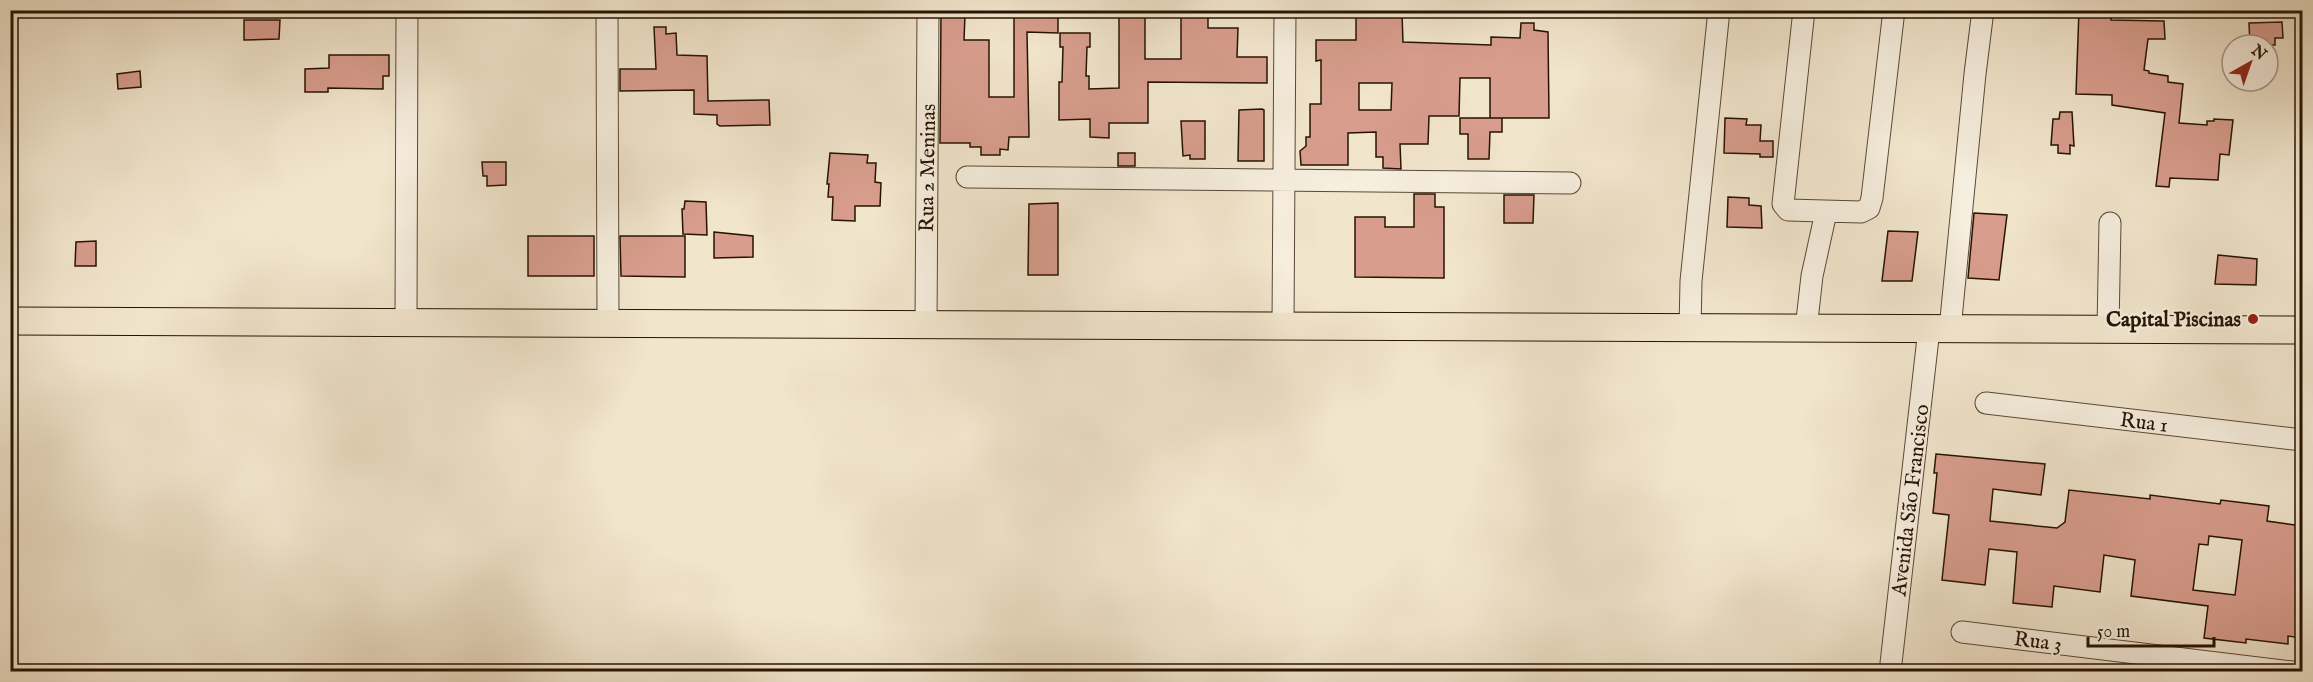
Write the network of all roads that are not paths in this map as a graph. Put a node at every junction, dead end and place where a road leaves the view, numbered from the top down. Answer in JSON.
{"nodes":[{"id":1,"x":407,"y":10,"type":"edge"},
{"id":2,"x":607,"y":10,"type":"edge"},
{"id":3,"x":928,"y":10,"type":"edge"},
{"id":4,"x":1285,"y":10,"type":"edge"},
{"id":5,"x":1804,"y":10,"type":"edge"},
{"id":6,"x":1894,"y":10,"type":"edge"},
{"id":7,"x":1983,"y":10,"type":"edge"},
{"id":8,"x":1718,"y":12,"type":"edge"},
{"id":9,"x":967,"y":177,"type":"dead end"},
{"id":10,"x":1284,"y":179,"type":"junction"},
{"id":11,"x":1570,"y":183,"type":"dead end"},
{"id":12,"x":1826,"y":212,"type":"junction"},
{"id":13,"x":2110,"y":223,"type":"dead end"},
{"id":14,"x":10,"y":321,"type":"edge"},
{"id":15,"x":406,"y":322,"type":"junction"},
{"id":16,"x":608,"y":323,"type":"junction"},
{"id":17,"x":926,"y":325,"type":"junction"},
{"id":18,"x":1283,"y":326,"type":"junction"},
{"id":19,"x":1690,"y":328,"type":"junction"},
{"id":20,"x":1806,"y":329,"type":"junction"},
{"id":21,"x":1939,"y":329,"type":"junction"},
{"id":22,"x":2108,"y":329,"type":"junction"},
{"id":23,"x":2302,"y":330,"type":"edge"},
{"id":24,"x":1986,"y":403,"type":"dead end"},
{"id":25,"x":2302,"y":440,"type":"edge"},
{"id":26,"x":1962,"y":632,"type":"dead end"},
{"id":27,"x":1890,"y":672,"type":"edge"},
{"id":28,"x":2292,"y":672,"type":"edge"}],
"edges":[{"from":1,"to":15,"type":"street"},
{"from":2,"to":16,"type":"street"},
{"from":3,"to":17,"type":"street","name":"Rua 2 Meninas"},
{"from":4,"to":10,"type":"street"},
{"from":5,"to":12,"type":"street"},
{"from":6,"to":12,"type":"street"},
{"from":7,"to":21,"type":"street","name":"Avenida São Francisco"},
{"from":8,"to":19,"type":"street"},
{"from":9,"to":10,"type":"street"},
{"from":10,"to":11,"type":"street"},
{"from":10,"to":18,"type":"street"},
{"from":12,"to":20,"type":"street"},
{"from":13,"to":22,"type":"street"},
{"from":14,"to":15,"type":"main road"},
{"from":15,"to":16,"type":"main road"},
{"from":16,"to":17,"type":"main road"},
{"from":17,"to":18,"type":"main road"},
{"from":18,"to":19,"type":"main road"},
{"from":19,"to":20,"type":"main road"},
{"from":20,"to":21,"type":"main road"},
{"from":21,"to":22,"type":"main road"},
{"from":21,"to":27,"type":"street","name":"Avenida São Francisco"},
{"from":22,"to":23,"type":"main road"},
{"from":24,"to":25,"type":"street","name":"Rua 1"},
{"from":26,"to":28,"type":"street","name":"Rua 3"}]}
